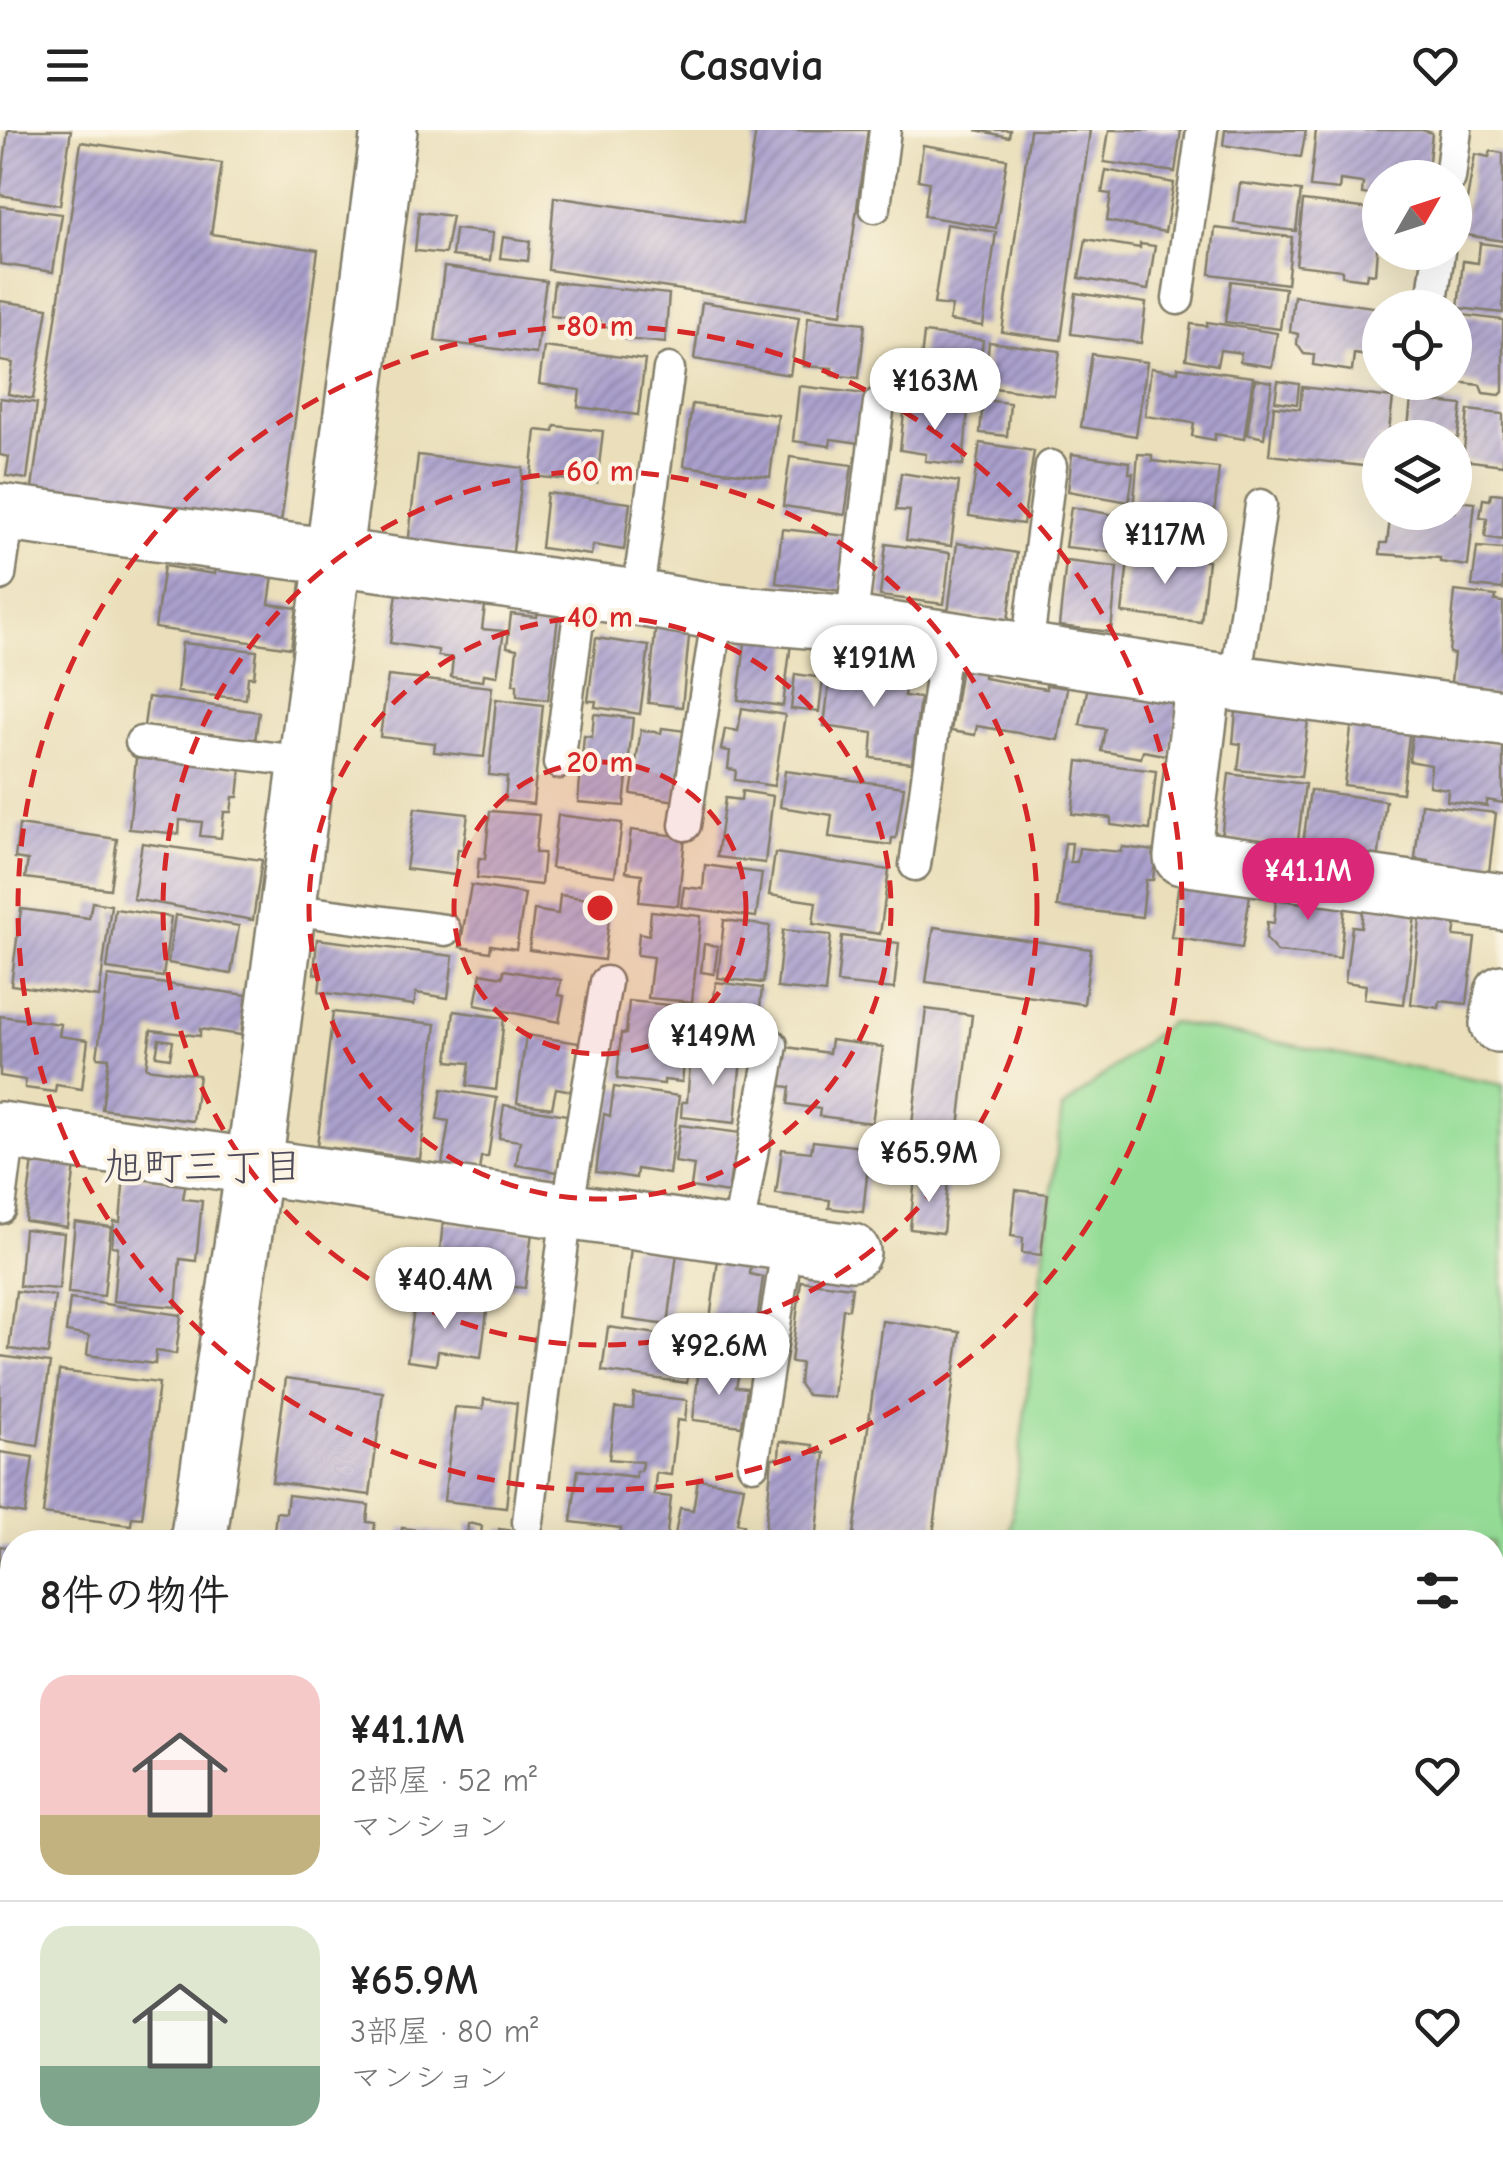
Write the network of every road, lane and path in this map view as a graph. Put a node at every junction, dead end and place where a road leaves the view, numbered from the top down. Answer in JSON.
{"nodes":[{"id":1,"x":389,"y":130,"type":"edge"},
{"id":2,"x":885,"y":130,"type":"edge"},
{"id":3,"x":1202,"y":130,"type":"edge"},
{"id":4,"x":1456,"y":130,"type":"edge"},
{"id":5,"x":1452,"y":160,"type":"edge"},
{"id":6,"x":875,"y":208,"type":"dead end"},
{"id":7,"x":1178,"y":299,"type":"dead end"},
{"id":8,"x":669,"y":369,"type":"dead end"},
{"id":9,"x":879,"y":402,"type":"dead end"},
{"id":10,"x":1051,"y":466,"type":"dead end"},
{"id":11,"x":1260,"y":505,"type":"dead end"},
{"id":12,"x":5,"y":513,"type":"edge"},
{"id":13,"x":332,"y":556,"type":"junction"},
{"id":14,"x":0,"y":575,"type":"edge"},
{"id":15,"x":582,"y":591,"type":"junction"},
{"id":16,"x":637,"y":598,"type":"junction"},
{"id":17,"x":718,"y":612,"type":"junction"},
{"id":18,"x":851,"y":624,"type":"junction"},
{"id":19,"x":946,"y":641,"type":"junction"},
{"id":20,"x":1027,"y":650,"type":"junction"},
{"id":21,"x":1220,"y":681,"type":"junction"},
{"id":22,"x":1503,"y":718,"type":"edge"},
{"id":23,"x":141,"y":742,"type":"dead end"},
{"id":24,"x":308,"y":762,"type":"junction"},
{"id":25,"x":559,"y":763,"type":"dead end"},
{"id":26,"x":685,"y":826,"type":"dead end"},
{"id":27,"x":915,"y":865,"type":"dead end"},
{"id":28,"x":1503,"y":902,"type":"edge"},
{"id":29,"x":288,"y":909,"type":"junction"},
{"id":30,"x":445,"y":930,"type":"dead end"},
{"id":31,"x":606,"y":982,"type":"dead end"},
{"id":32,"x":772,"y":1045,"type":"dead end"},
{"id":33,"x":5,"y":1131,"type":"edge"},
{"id":34,"x":254,"y":1166,"type":"junction"},
{"id":35,"x":0,"y":1208,"type":"edge"},
{"id":36,"x":567,"y":1212,"type":"junction"},
{"id":37,"x":762,"y":1239,"type":"junction"},
{"id":38,"x":852,"y":1252,"type":"dead end"},
{"id":39,"x":753,"y":1464,"type":"dead end"},
{"id":40,"x":528,"y":1522,"type":"dead end"},
{"id":41,"x":200,"y":1530,"type":"edge"}],
"edges":[{"from":1,"to":13,"type":"street"},
{"from":2,"to":6,"type":"lane"},
{"from":3,"to":7,"type":"lane"},
{"from":4,"to":5,"type":"lane"},
{"from":8,"to":16,"type":"lane"},
{"from":9,"to":18,"type":"lane"},
{"from":10,"to":20,"type":"lane"},
{"from":11,"to":21,"type":"lane"},
{"from":12,"to":13,"type":"street"},
{"from":12,"to":14,"type":"lane"},
{"from":13,"to":15,"type":"street"},
{"from":13,"to":24,"type":"street"},
{"from":15,"to":16,"type":"street"},
{"from":15,"to":25,"type":"lane"},
{"from":16,"to":17,"type":"street"},
{"from":17,"to":18,"type":"street"},
{"from":17,"to":26,"type":"lane"},
{"from":18,"to":19,"type":"street"},
{"from":19,"to":20,"type":"street"},
{"from":19,"to":27,"type":"lane"},
{"from":20,"to":21,"type":"street"},
{"from":21,"to":22,"type":"street"},
{"from":21,"to":28,"type":"street"},
{"from":23,"to":24,"type":"lane"},
{"from":24,"to":29,"type":"street"},
{"from":29,"to":30,"type":"lane"},
{"from":29,"to":34,"type":"street"},
{"from":31,"to":36,"type":"lane"},
{"from":32,"to":37,"type":"lane"},
{"from":33,"to":34,"type":"street"},
{"from":33,"to":35,"type":"lane"},
{"from":34,"to":36,"type":"street"},
{"from":34,"to":41,"type":"street"},
{"from":36,"to":37,"type":"street"},
{"from":36,"to":40,"type":"lane"},
{"from":37,"to":38,"type":"street"},
{"from":37,"to":39,"type":"lane"}]}
